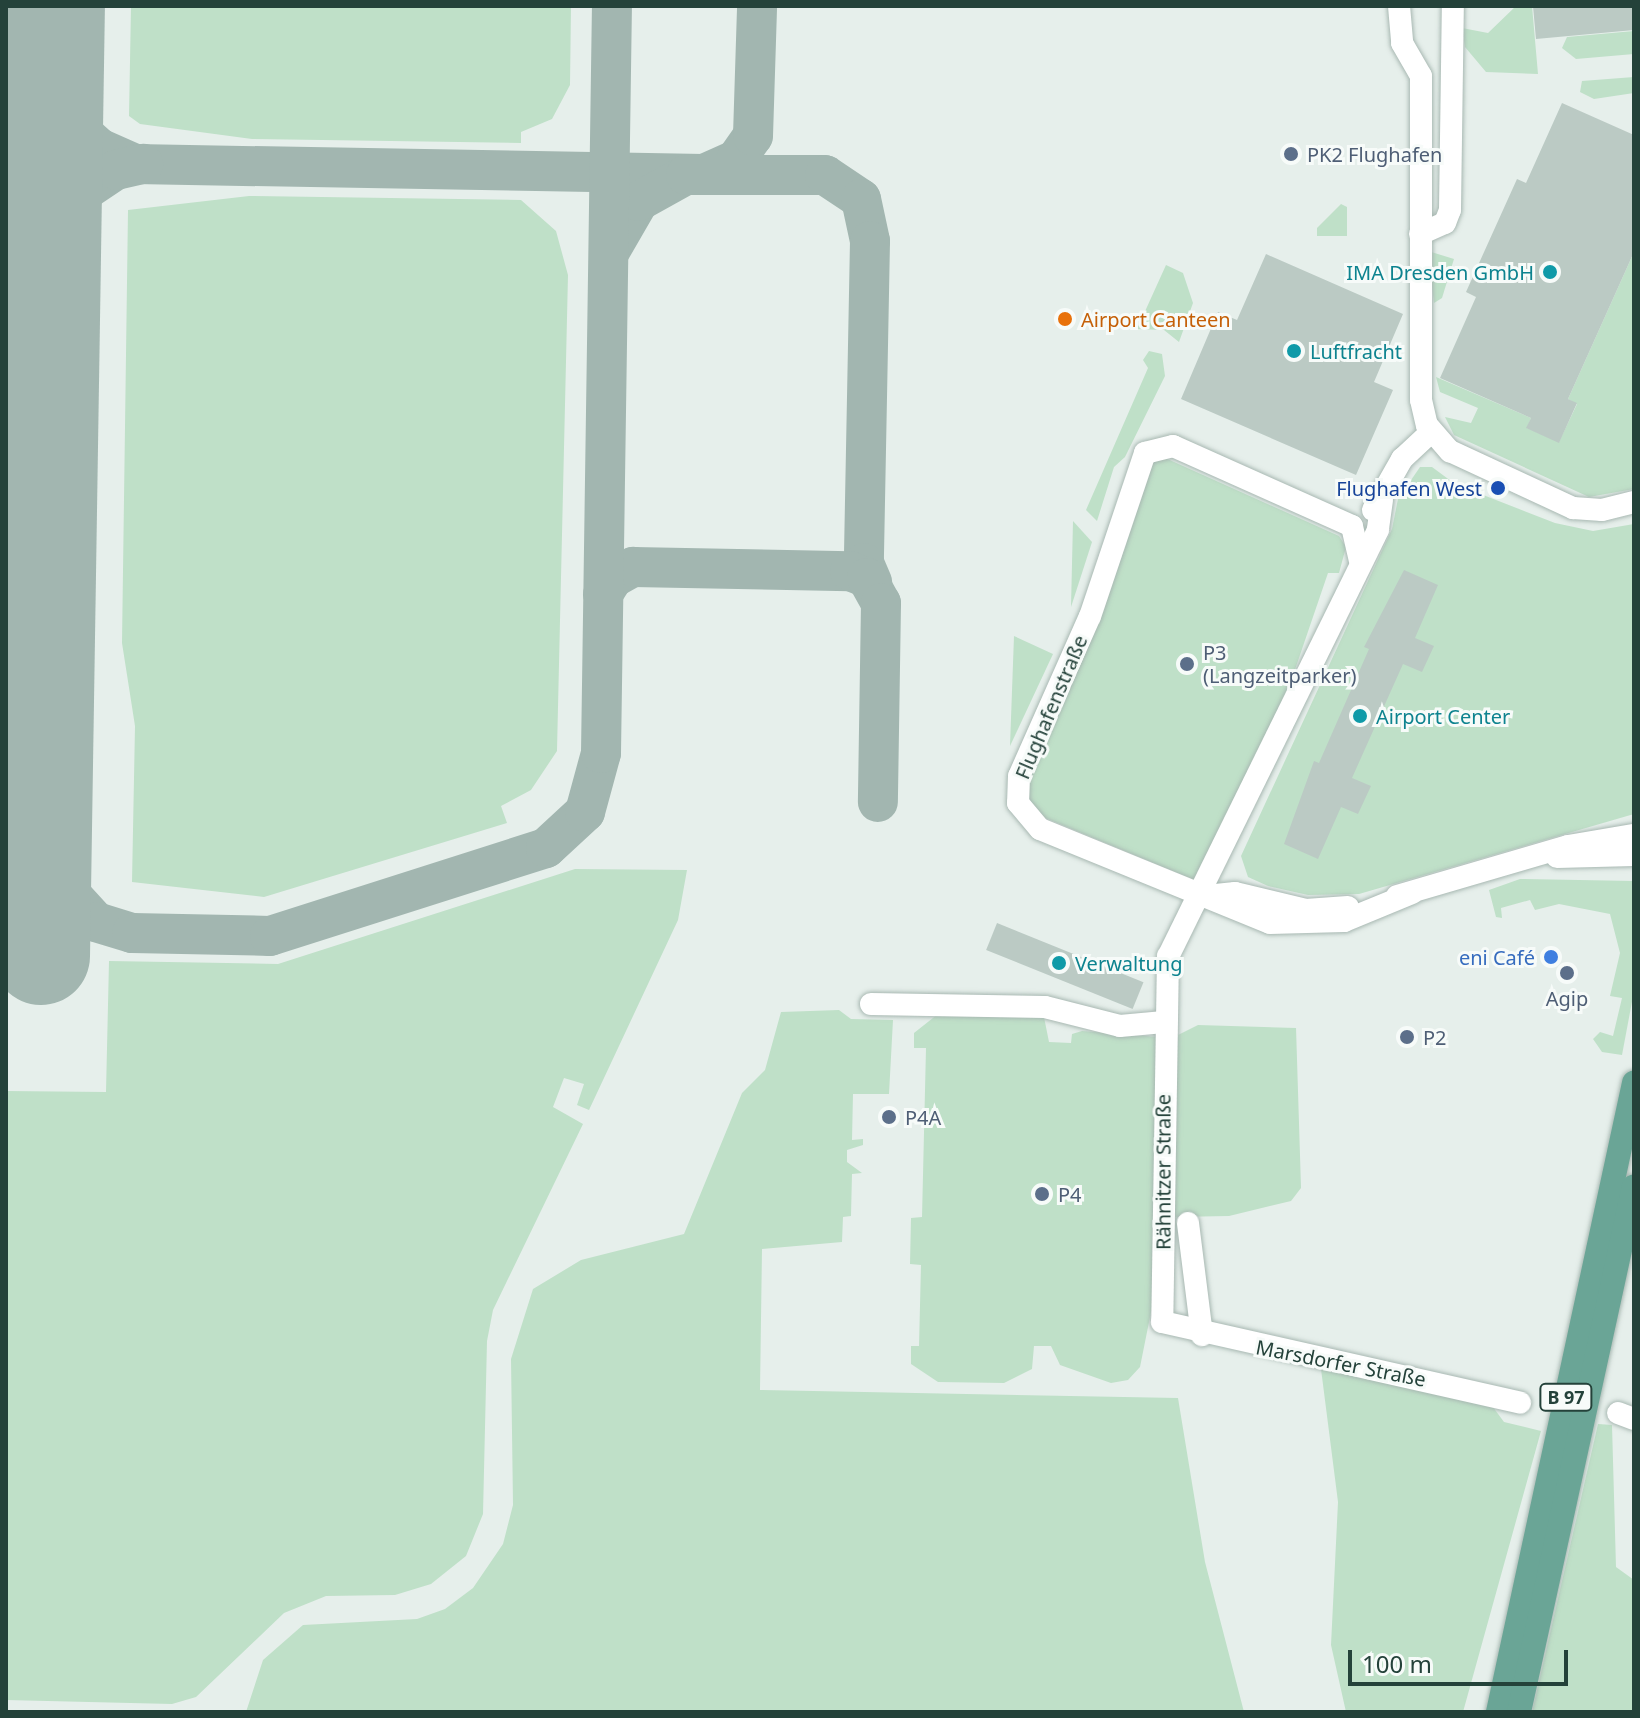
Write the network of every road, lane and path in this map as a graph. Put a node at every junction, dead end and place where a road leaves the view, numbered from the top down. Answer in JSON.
{"nodes":[{"id":1,"x":1399,"y":6,"type":"edge"},
{"id":2,"x":1453,"y":6,"type":"edge"},
{"id":3,"x":1420,"y":234,"type":"junction"},
{"id":4,"x":1431,"y":432,"type":"junction"},
{"id":5,"x":1382,"y":500,"type":"junction"},
{"id":6,"x":1634,"y":502,"type":"edge"},
{"id":7,"x":1352,"y":526,"type":"junction"},
{"id":8,"x":1360,"y":561,"type":"junction"},
{"id":9,"x":1227,"y":835,"type":"junction"},
{"id":10,"x":1634,"y":835,"type":"edge"},
{"id":11,"x":1548,"y":855,"type":"junction"},
{"id":12,"x":1634,"y":855,"type":"edge"},
{"id":13,"x":1412,"y":893,"type":"junction"},
{"id":14,"x":1245,"y":894,"type":"junction"},
{"id":15,"x":1196,"y":897,"type":"junction"},
{"id":16,"x":871,"y":1004,"type":"dead end"},
{"id":17,"x":1164,"y":1022,"type":"junction"},
{"id":18,"x":1634,"y":1083,"type":"edge"},
{"id":19,"x":1634,"y":1186,"type":"edge"},
{"id":20,"x":1188,"y":1223,"type":"dead end"},
{"id":21,"x":1162,"y":1322,"type":"joint"},
{"id":22,"x":1202,"y":1335,"type":"junction"},
{"id":23,"x":1520,"y":1403,"type":"dead end"},
{"id":24,"x":1498,"y":1712,"type":"edge"},
{"id":25,"x":1519,"y":1712,"type":"edge"}],
"edges":[{"from":1,"to":3,"type":"street"},
{"from":2,"to":3,"type":"street"},
{"from":3,"to":4,"type":"street"},
{"from":4,"to":5,"type":"street"},
{"from":4,"to":6,"type":"street"},
{"from":5,"to":7,"type":"street"},
{"from":5,"to":8,"type":"street"},
{"from":7,"to":8,"type":"street"},
{"from":7,"to":15,"type":"street","name":"Flughafenstraße"},
{"from":8,"to":9,"type":"street"},
{"from":9,"to":14,"type":"street"},
{"from":9,"to":15,"type":"street","name":"Rähnitzer Straße"},
{"from":10,"to":11,"type":"street","name":"Flughafenstraße"},
{"from":11,"to":12,"type":"street","name":"Flughafenstraße"},
{"from":11,"to":13,"type":"street","name":"Flughafenstraße"},
{"from":13,"to":14,"type":"street","name":"Flughafenstraße"},
{"from":13,"to":15,"type":"street","name":"Flughafenstraße"},
{"from":14,"to":15,"type":"street","name":"Flughafenstraße"},
{"from":15,"to":17,"type":"street","name":"Rähnitzer Straße"},
{"from":16,"to":17,"type":"street"},
{"from":17,"to":21,"type":"street","name":"Rähnitzer Straße"},
{"from":18,"to":24,"type":"main road","number":"B 97"},
{"from":19,"to":25,"type":"main road","number":"B 97"},
{"from":20,"to":22,"type":"street"},
{"from":21,"to":22,"type":"street","name":"Marsdorfer Straße"},
{"from":22,"to":23,"type":"street","name":"Marsdorfer Straße"}]}
